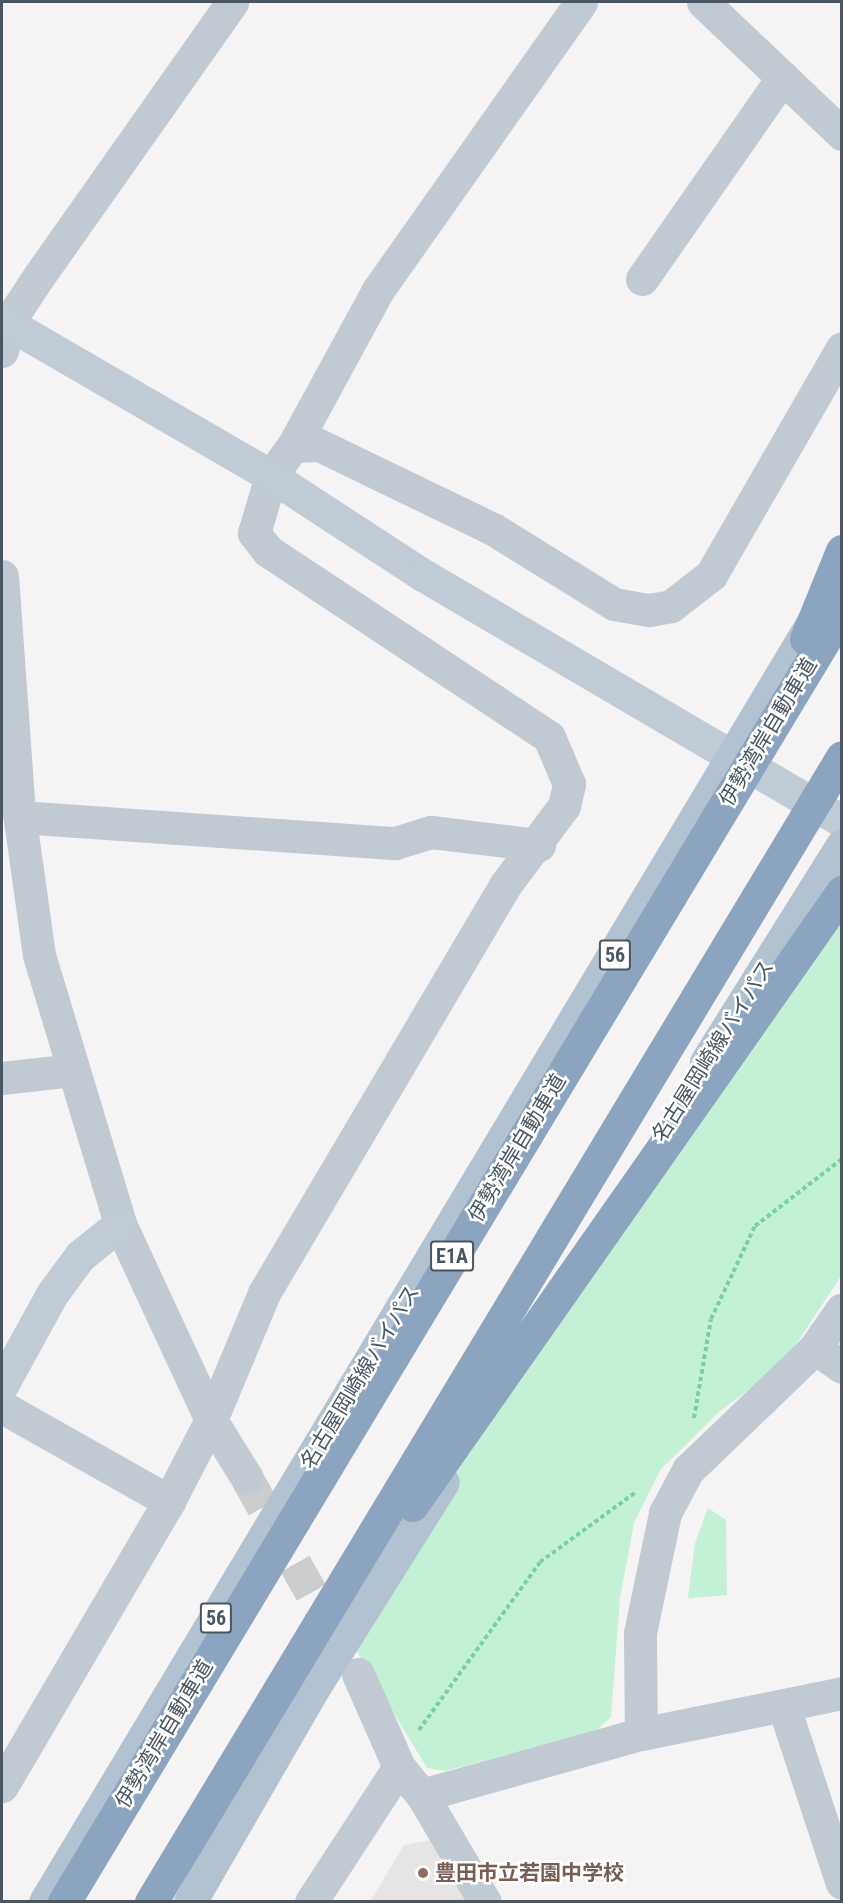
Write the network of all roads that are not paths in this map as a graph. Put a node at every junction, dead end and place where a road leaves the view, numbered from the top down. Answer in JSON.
{"nodes":[{"id":1,"x":232,"y":2,"type":"edge"},
{"id":2,"x":581,"y":2,"type":"edge"},
{"id":3,"x":703,"y":2,"type":"edge"},
{"id":4,"x":783,"y":77,"type":"junction"},
{"id":5,"x":842,"y":134,"type":"edge"},
{"id":6,"x":642,"y":279,"type":"dead end"},
{"id":7,"x":4,"y":332,"type":"edge"},
{"id":8,"x":842,"y":348,"type":"edge"},
{"id":9,"x":293,"y":446,"type":"junction"},
{"id":10,"x":272,"y":476,"type":"junction"},
{"id":11,"x":842,"y":551,"type":"edge"},
{"id":12,"x":842,"y":575,"type":"edge"},
{"id":13,"x":2,"y":576,"type":"edge"},
{"id":14,"x":842,"y":611,"type":"edge"},
{"id":15,"x":769,"y":729,"type":"junction"},
{"id":16,"x":727,"y":752,"type":"junction"},
{"id":17,"x":842,"y":757,"type":"edge"},
{"id":18,"x":13,"y":812,"type":"edge"},
{"id":19,"x":842,"y":821,"type":"edge"},
{"id":20,"x":539,"y":845,"type":"junction"},
{"id":21,"x":842,"y":845,"type":"edge"},
{"id":22,"x":842,"y":892,"type":"edge"},
{"id":23,"x":73,"y":1070,"type":"junction"},
{"id":24,"x":2,"y":1078,"type":"edge"},
{"id":25,"x":120,"y":1224,"type":"junction"},
{"id":26,"x":842,"y":1309,"type":"edge"},
{"id":27,"x":815,"y":1348,"type":"junction"},
{"id":28,"x":842,"y":1367,"type":"edge"},
{"id":29,"x":2,"y":1385,"type":"edge"},
{"id":30,"x":2,"y":1407,"type":"edge"},
{"id":31,"x":211,"y":1420,"type":"junction"},
{"id":32,"x":247,"y":1478,"type":"tunnel mouth"},
{"id":33,"x":169,"y":1501,"type":"junction"},
{"id":34,"x":358,"y":1674,"type":"dead end"},
{"id":35,"x":842,"y":1693,"type":"edge"},
{"id":36,"x":784,"y":1707,"type":"junction"},
{"id":37,"x":641,"y":1734,"type":"junction"},
{"id":38,"x":239,"y":1752,"type":"junction"},
{"id":39,"x":410,"y":1782,"type":"junction"},
{"id":40,"x":2,"y":1786,"type":"edge"},
{"id":41,"x":842,"y":1883,"type":"edge"},
{"id":42,"x":45,"y":1902,"type":"edge"},
{"id":43,"x":63,"y":1902,"type":"edge"},
{"id":44,"x":151,"y":1902,"type":"edge"},
{"id":45,"x":190,"y":1902,"type":"edge"},
{"id":46,"x":311,"y":1902,"type":"edge"},
{"id":47,"x":485,"y":1902,"type":"edge"}],
"edges":[{"from":1,"to":7,"type":"street"},
{"from":2,"to":9,"type":"street"},
{"from":3,"to":4,"type":"street"},
{"from":4,"to":5,"type":"street"},
{"from":4,"to":6,"type":"street"},
{"from":7,"to":10,"type":"street"},
{"from":8,"to":9,"type":"street"},
{"from":9,"to":10,"type":"street"},
{"from":10,"to":16,"type":"street"},
{"from":10,"to":20,"type":"street"},
{"from":11,"to":15,"type":"highway"},
{"from":11,"to":16,"type":"main road"},
{"from":12,"to":16,"type":"main road","name":"名古屋岡崎線バイパス","number":"56"},
{"from":13,"to":18,"type":"street"},
{"from":14,"to":15,"type":"highway","name":"伊勢湾岸自動車道","number":"E1A"},
{"from":15,"to":43,"type":"highway","name":"伊勢湾岸自動車道","number":"E1A"},
{"from":16,"to":19,"type":"street"},
{"from":16,"to":42,"type":"main road","name":"名古屋岡崎線バイパス","number":"56"},
{"from":17,"to":38,"type":"highway"},
{"from":18,"to":20,"type":"street"},
{"from":18,"to":23,"type":"street"},
{"from":20,"to":31,"type":"street"},
{"from":21,"to":45,"type":"main road","name":"名古屋岡崎線バイパス"},
{"from":22,"to":38,"type":"highway"},
{"from":23,"to":24,"type":"street"},
{"from":23,"to":25,"type":"street"},
{"from":25,"to":29,"type":"street"},
{"from":25,"to":31,"type":"street"},
{"from":26,"to":27,"type":"street"},
{"from":27,"to":28,"type":"street"},
{"from":27,"to":37,"type":"street"},
{"from":30,"to":33,"type":"street"},
{"from":31,"to":32,"type":"street"},
{"from":31,"to":33,"type":"street"},
{"from":33,"to":40,"type":"street"},
{"from":34,"to":39,"type":"street"},
{"from":35,"to":36,"type":"street"},
{"from":36,"to":37,"type":"street"},
{"from":36,"to":41,"type":"street"},
{"from":37,"to":39,"type":"street"},
{"from":38,"to":44,"type":"highway"},
{"from":39,"to":46,"type":"street"},
{"from":39,"to":47,"type":"street"}]}
